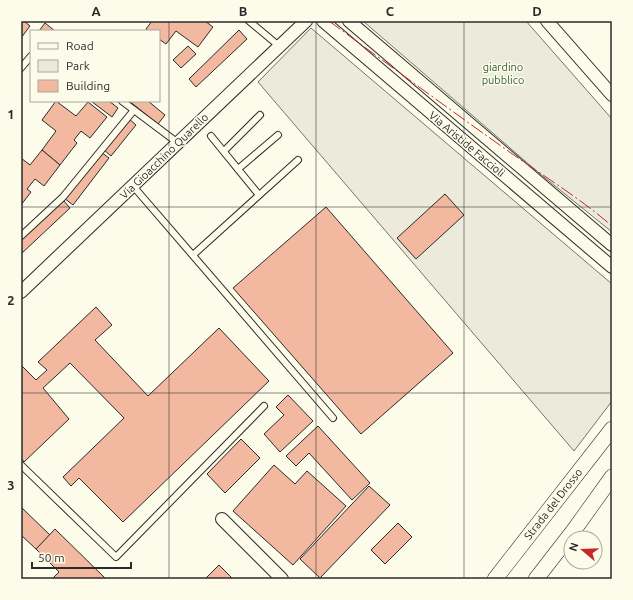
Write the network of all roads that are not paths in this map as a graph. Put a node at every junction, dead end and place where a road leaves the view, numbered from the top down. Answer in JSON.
{"nodes":[{"id":1,"x":249,"y":21,"type":"edge"},
{"id":2,"x":306,"y":21,"type":"edge"},
{"id":3,"x":323,"y":21,"type":"edge"},
{"id":4,"x":349,"y":21,"type":"edge"},
{"id":5,"x":547,"y":21,"type":"edge"},
{"id":6,"x":280,"y":46,"type":"junction"},
{"id":7,"x":30,"y":57,"type":"edge"},
{"id":8,"x":21,"y":68,"type":"edge"},
{"id":9,"x":612,"y":95,"type":"edge"},
{"id":10,"x":123,"y":102,"type":"edge"},
{"id":11,"x":134,"y":110,"type":"junction"},
{"id":12,"x":260,"y":115,"type":"dead end"},
{"id":13,"x":278,"y":135,"type":"dead end"},
{"id":14,"x":211,"y":136,"type":"dead end"},
{"id":15,"x":178,"y":143,"type":"junction"},
{"id":16,"x":224,"y":152,"type":"junction"},
{"id":17,"x":298,"y":160,"type":"dead end"},
{"id":18,"x":238,"y":169,"type":"junction"},
{"id":19,"x":133,"y":186,"type":"junction"},
{"id":20,"x":259,"y":195,"type":"junction"},
{"id":21,"x":21,"y":236,"type":"edge"},
{"id":22,"x":612,"y":245,"type":"edge"},
{"id":23,"x":193,"y":255,"type":"junction"},
{"id":24,"x":612,"y":267,"type":"edge"},
{"id":25,"x":21,"y":292,"type":"edge"},
{"id":26,"x":264,"y":406,"type":"dead end"},
{"id":27,"x":333,"y":418,"type":"dead end"},
{"id":28,"x":612,"y":429,"type":"edge"},
{"id":29,"x":21,"y":465,"type":"edge"},
{"id":30,"x":612,"y":477,"type":"edge"},
{"id":31,"x":222,"y":519,"type":"dead end"},
{"id":32,"x":282,"y":579,"type":"edge"},
{"id":33,"x":495,"y":579,"type":"edge"},
{"id":34,"x":536,"y":579,"type":"edge"}],
"edges":[{"from":1,"to":6,"type":"lane"},
{"from":2,"to":6,"type":"street","name":"Via Gioacchino Quarello"},
{"from":3,"to":24,"type":"street","name":"Via Aristide Faccioli"},
{"from":4,"to":22,"type":"street","name":"Via Aristide Faccioli"},
{"from":5,"to":9,"type":"street"},
{"from":6,"to":15,"type":"street","name":"Via Gioacchino Quarello"},
{"from":7,"to":8,"type":"lane"},
{"from":10,"to":11,"type":"lane"},
{"from":11,"to":15,"type":"lane"},
{"from":11,"to":21,"type":"lane"},
{"from":12,"to":16,"type":"lane"},
{"from":13,"to":18,"type":"lane"},
{"from":14,"to":16,"type":"lane"},
{"from":15,"to":19,"type":"street","name":"Via Gioacchino Quarello"},
{"from":16,"to":18,"type":"lane"},
{"from":17,"to":20,"type":"lane"},
{"from":18,"to":20,"type":"lane"},
{"from":19,"to":23,"type":"lane"},
{"from":19,"to":25,"type":"street","name":"Via Gioacchino Quarello"},
{"from":20,"to":23,"type":"lane"},
{"from":23,"to":27,"type":"lane"},
{"from":26,"to":29,"type":"lane"},
{"from":28,"to":33,"type":"street","name":"Strada del Drosso"},
{"from":30,"to":34,"type":"street"},
{"from":31,"to":32,"type":"street"}]}
